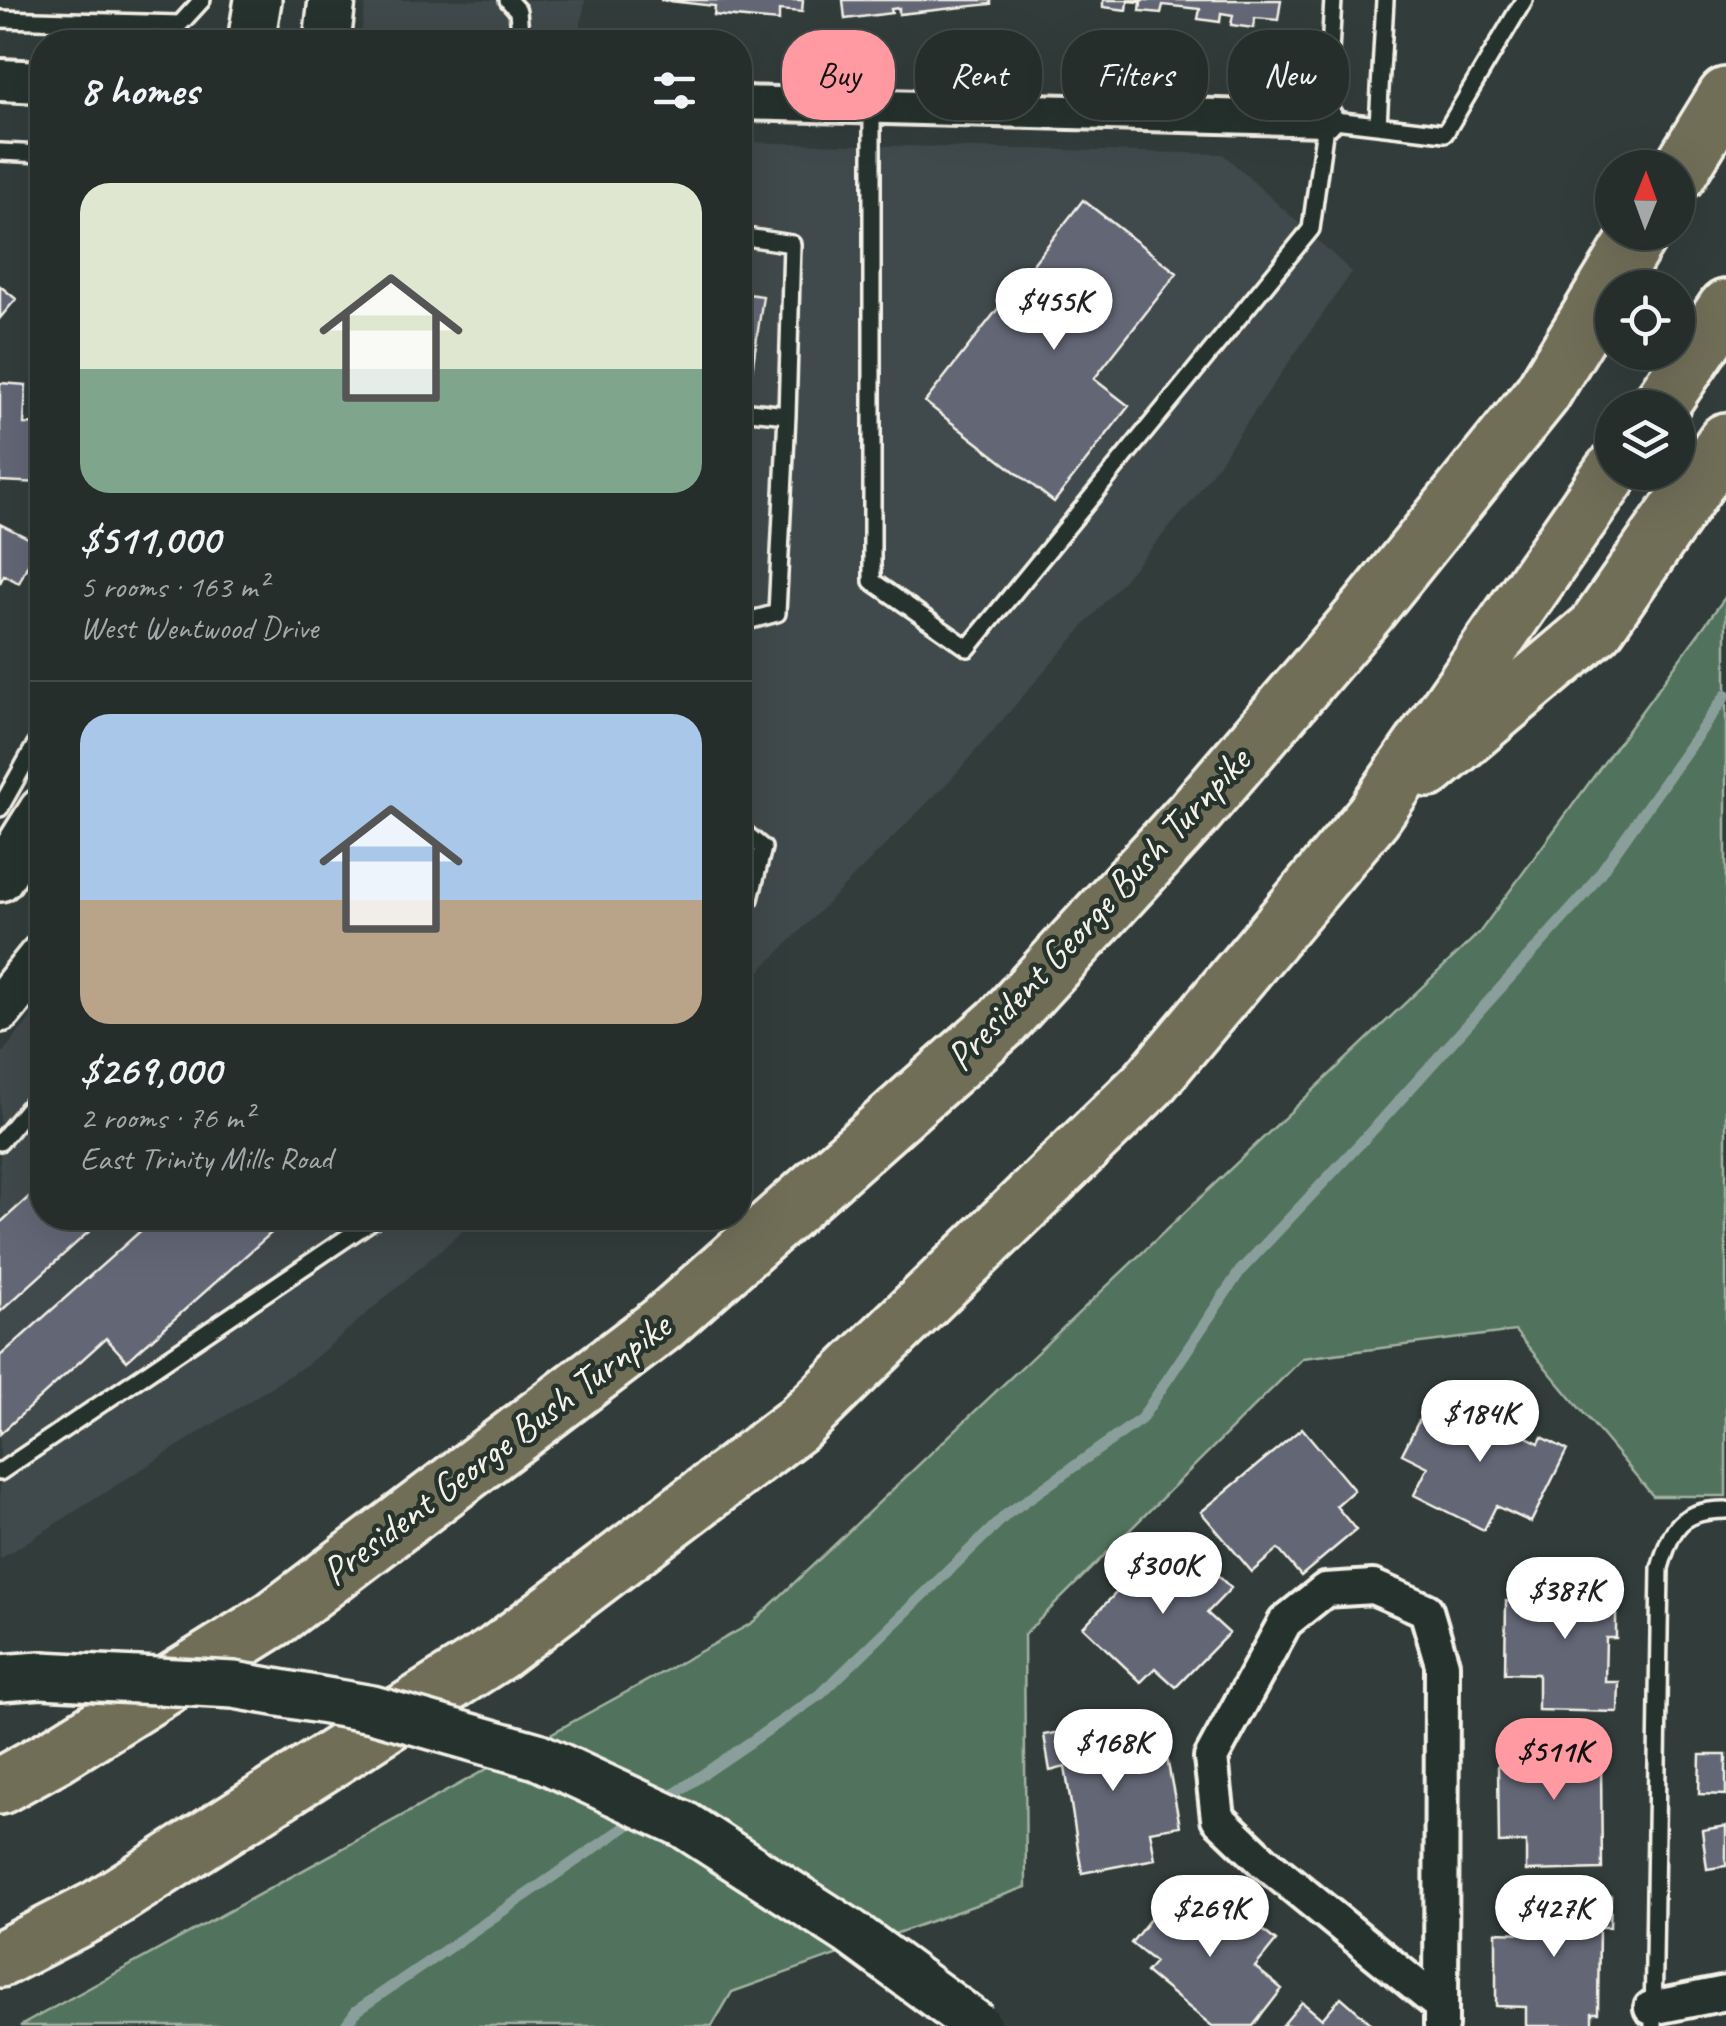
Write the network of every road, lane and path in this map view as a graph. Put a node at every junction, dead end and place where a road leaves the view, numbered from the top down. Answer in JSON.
{"nodes":[{"id":1,"x":202,"y":0,"type":"edge"},
{"id":2,"x":258,"y":0,"type":"edge"},
{"id":3,"x":332,"y":0,"type":"edge"},
{"id":4,"x":508,"y":0,"type":"edge"},
{"id":5,"x":1333,"y":0,"type":"edge"},
{"id":6,"x":1385,"y":0,"type":"edge"},
{"id":7,"x":1524,"y":0,"type":"edge"},
{"id":8,"x":0,"y":19,"type":"edge"},
{"id":9,"x":253,"y":30,"type":"edge"},
{"id":10,"x":328,"y":30,"type":"edge"},
{"id":11,"x":520,"y":30,"type":"edge"},
{"id":12,"x":1331,"y":30,"type":"edge"},
{"id":13,"x":0,"y":80,"type":"edge"},
{"id":14,"x":30,"y":81,"type":"edge"},
{"id":15,"x":1726,"y":96,"type":"edge"},
{"id":16,"x":752,"y":103,"type":"edge"},
{"id":17,"x":782,"y":104,"type":"edge"},
{"id":18,"x":895,"y":108,"type":"edge"},
{"id":19,"x":1228,"y":116,"type":"edge"},
{"id":20,"x":872,"y":120,"type":"edge"},
{"id":21,"x":1326,"y":120,"type":"edge"},
{"id":22,"x":1335,"y":120,"type":"edge"},
{"id":23,"x":1378,"y":125,"type":"junction"},
{"id":24,"x":1693,"y":150,"type":"edge"},
{"id":25,"x":0,"y":152,"type":"edge"},
{"id":26,"x":30,"y":153,"type":"edge"},
{"id":27,"x":752,"y":238,"type":"edge"},
{"id":28,"x":1630,"y":250,"type":"edge"},
{"id":29,"x":1726,"y":308,"type":"edge"},
{"id":30,"x":1670,"y":390,"type":"edge"},
{"id":31,"x":752,"y":411,"type":"edge"},
{"id":32,"x":787,"y":415,"type":"junction"},
{"id":33,"x":1726,"y":441,"type":"edge"},
{"id":34,"x":1600,"y":490,"type":"edge"},
{"id":35,"x":752,"y":620,"type":"edge"},
{"id":36,"x":30,"y":754,"type":"edge"},
{"id":37,"x":0,"y":808,"type":"edge"},
{"id":38,"x":1374,"y":816,"type":"junction"},
{"id":39,"x":30,"y":830,"type":"edge"},
{"id":40,"x":752,"y":839,"type":"edge"},
{"id":41,"x":0,"y":878,"type":"edge"},
{"id":42,"x":752,"y":890,"type":"edge"},
{"id":43,"x":30,"y":1106,"type":"edge"},
{"id":44,"x":0,"y":1142,"type":"edge"},
{"id":45,"x":358,"y":1230,"type":"edge"},
{"id":46,"x":0,"y":1472,"type":"edge"},
{"id":47,"x":1726,"y":1510,"type":"edge"},
{"id":48,"x":21,"y":1676,"type":"edge"},
{"id":49,"x":0,"y":1786,"type":"edge"},
{"id":50,"x":0,"y":1959,"type":"edge"},
{"id":51,"x":1726,"y":1993,"type":"edge"},
{"id":52,"x":1441,"y":2016,"type":"edge"},
{"id":53,"x":1652,"y":2017,"type":"edge"},
{"id":54,"x":978,"y":2026,"type":"edge"}],
"edges":[{"from":1,"to":8,"type":"lane"},
{"from":2,"to":9,"type":"main road"},
{"from":3,"to":10,"type":"main road"},
{"from":4,"to":11,"type":"lane"},
{"from":5,"to":12,"type":"lane"},
{"from":6,"to":23,"type":"lane"},
{"from":7,"to":23,"type":"lane"},
{"from":13,"to":14,"type":"street"},
{"from":15,"to":24,"type":"highway"},
{"from":16,"to":17,"type":"street"},
{"from":18,"to":19,"type":"street"},
{"from":20,"to":21,"type":"lane"},
{"from":22,"to":23,"type":"lane"},
{"from":25,"to":26,"type":"lane"},
{"from":27,"to":32,"type":"lane"},
{"from":28,"to":49,"type":"highway","name":"President George Bush Turnpike"},
{"from":29,"to":30,"type":"highway"},
{"from":31,"to":32,"type":"lane"},
{"from":32,"to":35,"type":"lane"},
{"from":33,"to":38,"type":"highway"},
{"from":34,"to":38,"type":"highway"},
{"from":36,"to":37,"type":"lane"},
{"from":38,"to":50,"type":"highway"},
{"from":39,"to":41,"type":"main road"},
{"from":40,"to":42,"type":"lane"},
{"from":43,"to":44,"type":"lane"},
{"from":45,"to":46,"type":"lane"},
{"from":47,"to":53,"type":"lane"},
{"from":48,"to":54,"type":"main road","bridge":true},
{"from":51,"to":53,"type":"street"},
{"from":52,"to":52,"type":"street"}]}
